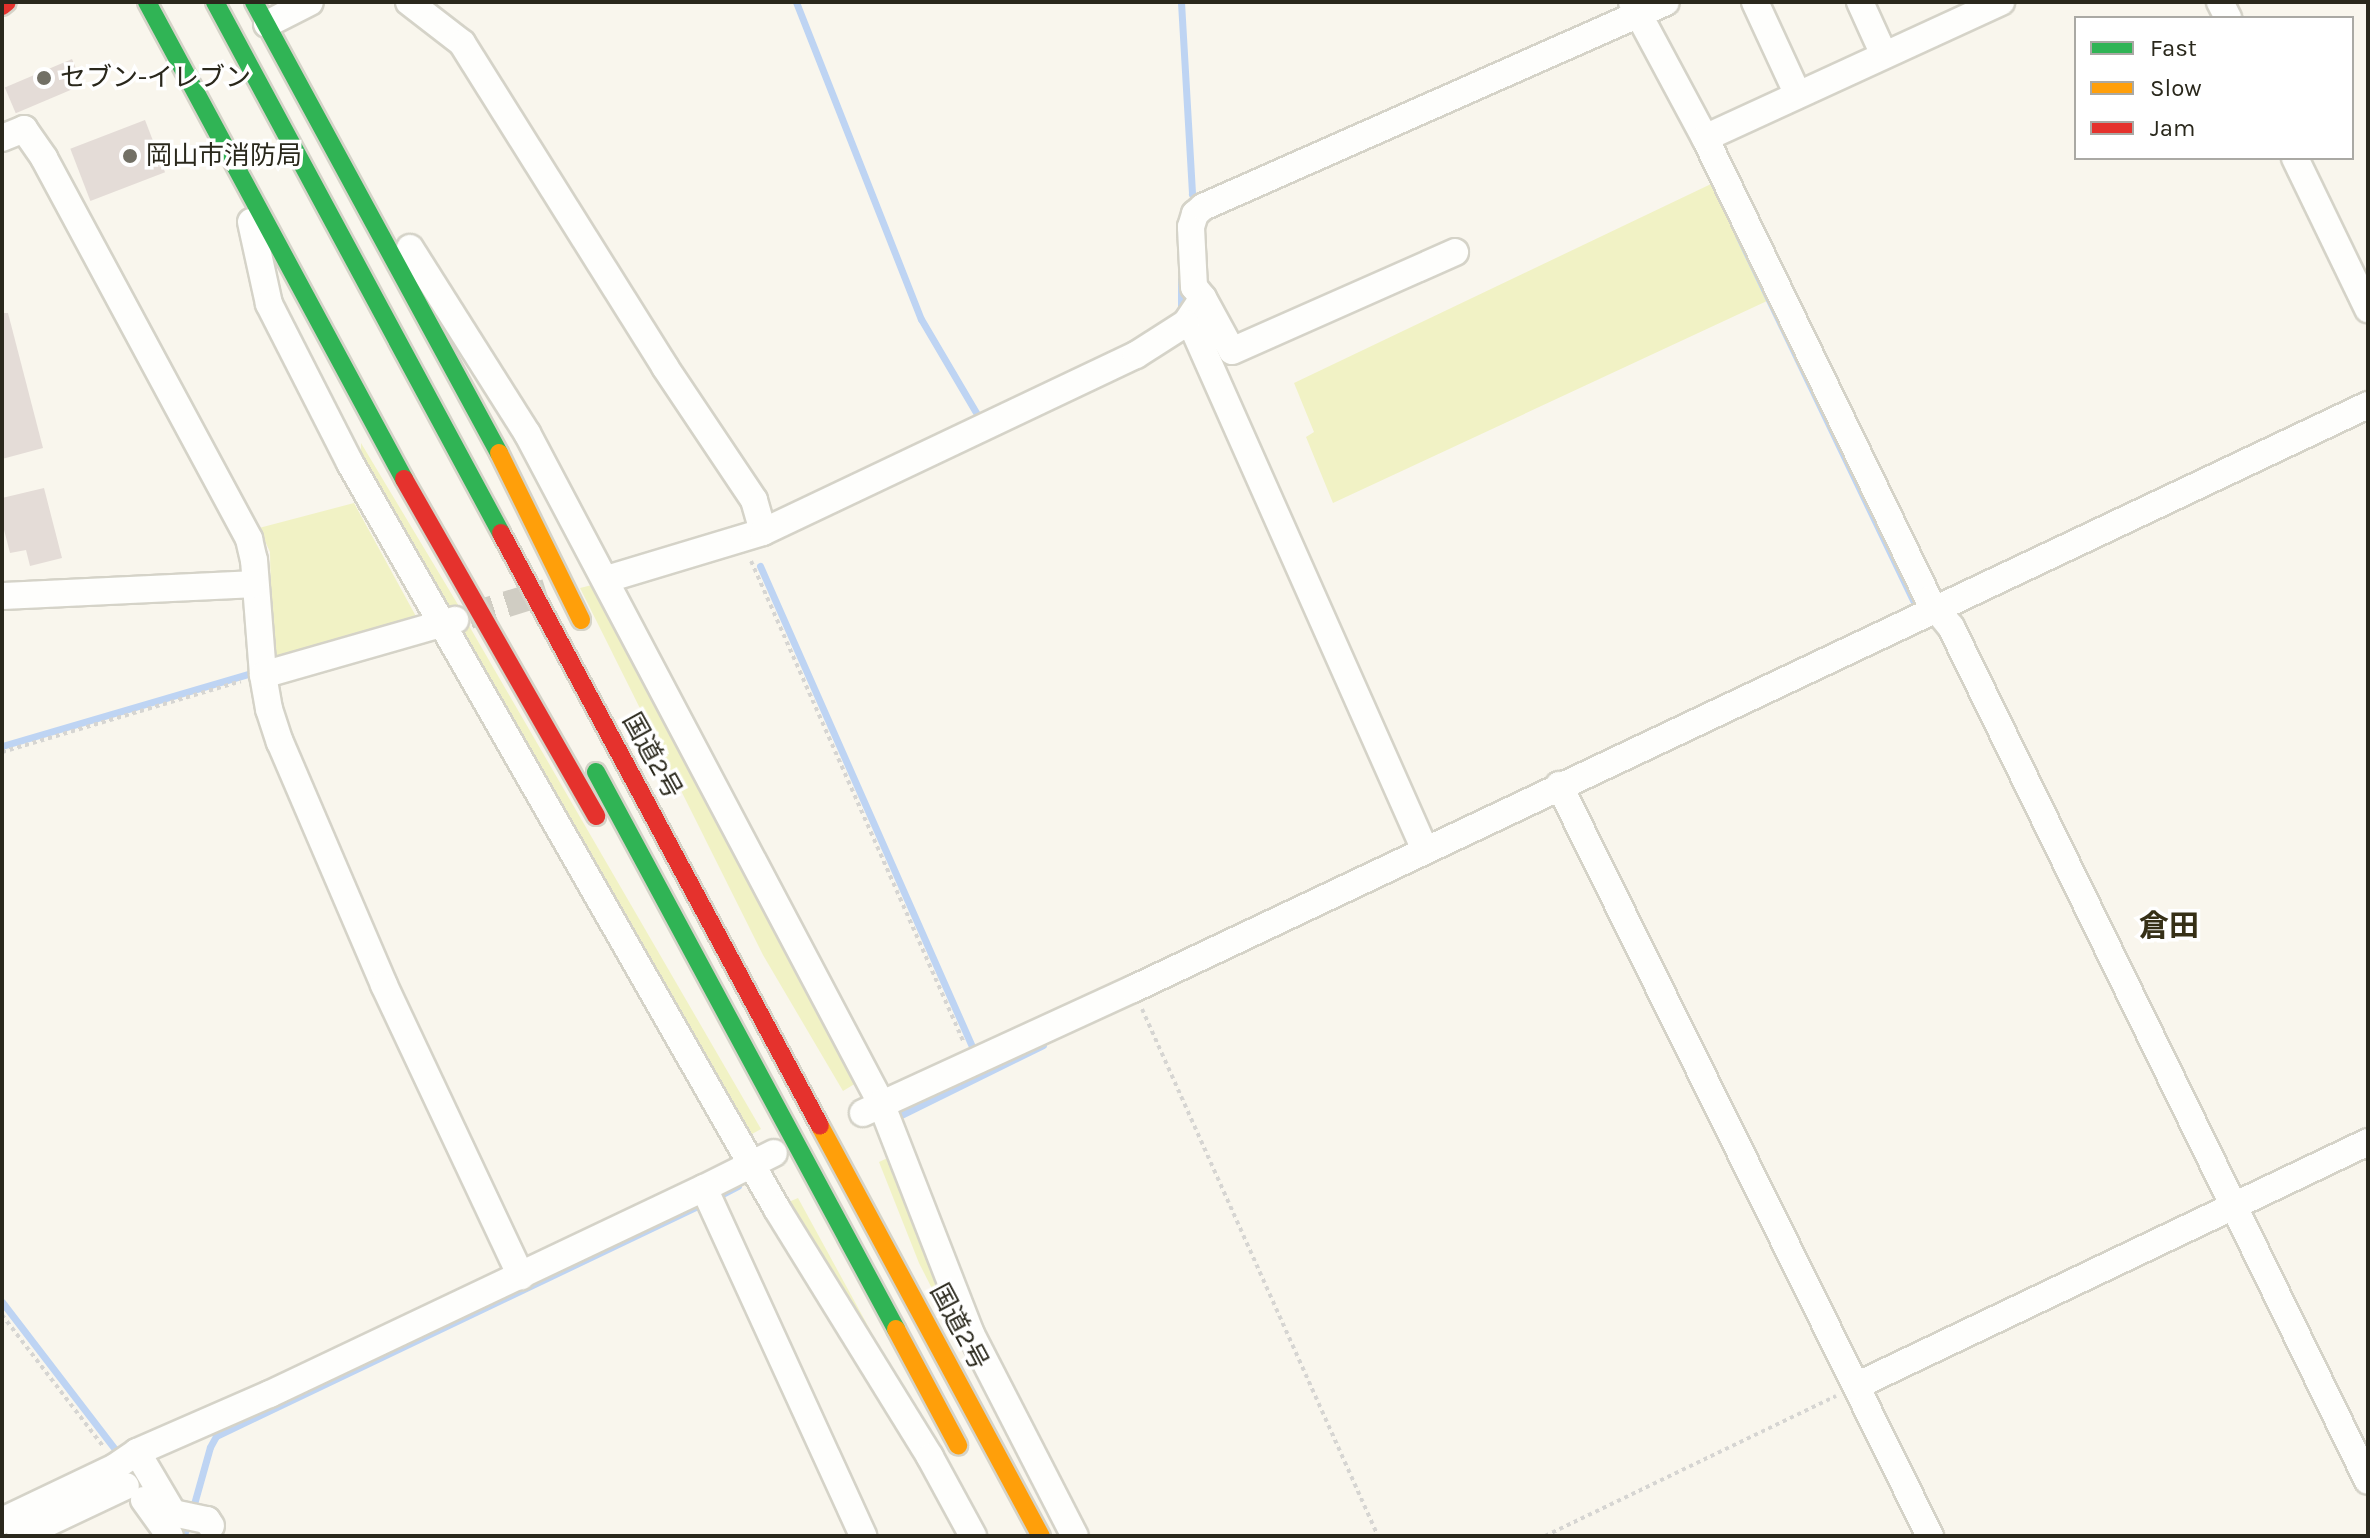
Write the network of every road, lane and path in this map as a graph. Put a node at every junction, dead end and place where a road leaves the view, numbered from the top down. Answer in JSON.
{"nodes":[{"id":1,"x":147,"y":2,"type":"edge"},
{"id":2,"x":215,"y":2,"type":"edge"},
{"id":3,"x":310,"y":2,"type":"edge"},
{"id":4,"x":409,"y":2,"type":"edge"},
{"id":5,"x":1666,"y":2,"type":"edge"},
{"id":6,"x":1755,"y":2,"type":"edge"},
{"id":7,"x":1860,"y":2,"type":"edge"},
{"id":8,"x":2001,"y":2,"type":"edge"},
{"id":9,"x":1635,"y":8,"type":"edge"},
{"id":10,"x":1971,"y":8,"type":"edge"},
{"id":11,"x":260,"y":13,"type":"edge"},
{"id":12,"x":1884,"y":55,"type":"junction"},
{"id":13,"x":288,"y":61,"type":"junction"},
{"id":14,"x":1798,"y":95,"type":"junction"},
{"id":15,"x":2,"y":138,"type":"edge"},
{"id":16,"x":1705,"y":138,"type":"junction"},
{"id":17,"x":233,"y":157,"type":"junction"},
{"id":18,"x":2296,"y":160,"type":"edge"},
{"id":19,"x":1455,"y":252,"type":"dead end"},
{"id":20,"x":2368,"y":309,"type":"edge"},
{"id":21,"x":1192,"y":312,"type":"junction"},
{"id":22,"x":360,"y":400,"type":"junction"},
{"id":23,"x":2368,"y":405,"type":"edge"},
{"id":24,"x":753,"y":536,"type":"junction"},
{"id":25,"x":410,"y":572,"type":"junction"},
{"id":26,"x":606,"y":576,"type":"junction"},
{"id":27,"x":576,"y":583,"type":"tunnel mouth"},
{"id":28,"x":254,"y":584,"type":"junction"},
{"id":29,"x":2,"y":596,"type":"edge"},
{"id":30,"x":1942,"y":615,"type":"junction"},
{"id":31,"x":454,"y":621,"type":"junction"},
{"id":32,"x":593,"y":643,"type":"dead end"},
{"id":33,"x":263,"y":675,"type":"junction"},
{"id":34,"x":584,"y":749,"type":"dead end"},
{"id":35,"x":2,"y":752,"type":"edge"},
{"id":36,"x":1563,"y":793,"type":"junction"},
{"id":37,"x":602,"y":828,"type":"dead end"},
{"id":38,"x":1425,"y":850,"type":"junction"},
{"id":39,"x":704,"y":867,"type":"dead end"},
{"id":40,"x":641,"y":896,"type":"dead end"},
{"id":41,"x":714,"y":924,"type":"junction"},
{"id":42,"x":1140,"y":1005,"type":"dead end"},
{"id":43,"x":973,"y":1064,"type":"junction"},
{"id":44,"x":872,"y":1108,"type":"junction"},
{"id":45,"x":2368,"y":1142,"type":"edge"},
{"id":46,"x":763,"y":1158,"type":"junction"},
{"id":47,"x":708,"y":1195,"type":"junction"},
{"id":48,"x":2236,"y":1205,"type":"junction"},
{"id":49,"x":837,"y":1220,"type":"junction"},
{"id":50,"x":521,"y":1276,"type":"junction"},
{"id":51,"x":2,"y":1315,"type":"edge"},
{"id":52,"x":1856,"y":1386,"type":"junction"},
{"id":53,"x":970,"y":1467,"type":"dead end"},
{"id":54,"x":124,"y":1468,"type":"junction"},
{"id":55,"x":2368,"y":1481,"type":"edge"},
{"id":56,"x":2,"y":1521,"type":"edge"},
{"id":57,"x":190,"y":1524,"type":"edge"},
{"id":58,"x":2,"y":1528,"type":"edge"},
{"id":59,"x":7,"y":1536,"type":"edge"},
{"id":60,"x":20,"y":1536,"type":"edge"},
{"id":61,"x":863,"y":1536,"type":"edge"},
{"id":62,"x":973,"y":1536,"type":"edge"},
{"id":63,"x":1041,"y":1536,"type":"edge"},
{"id":64,"x":1075,"y":1536,"type":"edge"},
{"id":65,"x":1378,"y":1536,"type":"edge"},
{"id":66,"x":1545,"y":1536,"type":"edge"},
{"id":67,"x":1930,"y":1536,"type":"edge"}],
"edges":[{"from":1,"to":17,"type":"highway"},
{"from":2,"to":41,"type":"highway","name":"国道2号"},
{"from":3,"to":11,"type":"street"},
{"from":4,"to":24,"type":"street"},
{"from":5,"to":9,"type":"street"},
{"from":6,"to":14,"type":"street"},
{"from":7,"to":12,"type":"street"},
{"from":8,"to":10,"type":"street"},
{"from":9,"to":16,"type":"street"},
{"from":9,"to":21,"type":"street"},
{"from":10,"to":12,"type":"street"},
{"from":11,"to":13,"type":"highway"},
{"from":12,"to":14,"type":"street"},
{"from":13,"to":26,"type":"street"},
{"from":13,"to":32,"type":"highway"},
{"from":14,"to":16,"type":"street"},
{"from":15,"to":28,"type":"street"},
{"from":16,"to":30,"type":"street"},
{"from":17,"to":22,"type":"highway"},
{"from":17,"to":25,"type":"street"},
{"from":18,"to":20,"type":"street"},
{"from":19,"to":21,"type":"street"},
{"from":21,"to":24,"type":"street"},
{"from":21,"to":38,"type":"street"},
{"from":22,"to":25,"type":"street"},
{"from":22,"to":37,"type":"highway"},
{"from":23,"to":30,"type":"street"},
{"from":24,"to":26,"type":"street"},
{"from":24,"to":43,"type":"path"},
{"from":25,"to":31,"type":"street"},
{"from":26,"to":27,"type":"street"},
{"from":26,"to":44,"type":"street"},
{"from":28,"to":29,"type":"street"},
{"from":28,"to":33,"type":"street"},
{"from":30,"to":36,"type":"street"},
{"from":30,"to":48,"type":"street"},
{"from":31,"to":33,"type":"street"},
{"from":31,"to":46,"type":"street"},
{"from":33,"to":35,"type":"path"},
{"from":33,"to":50,"type":"street"},
{"from":34,"to":49,"type":"highway"},
{"from":36,"to":38,"type":"street"},
{"from":36,"to":52,"type":"street"},
{"from":38,"to":43,"type":"street"},
{"from":39,"to":41,"type":"highway"},
{"from":40,"to":49,"type":"highway"},
{"from":41,"to":63,"type":"highway","name":"国道2号"},
{"from":42,"to":65,"type":"path"},
{"from":43,"to":44,"type":"street"},
{"from":44,"to":64,"type":"street"},
{"from":45,"to":48,"type":"street"},
{"from":46,"to":47,"type":"street"},
{"from":46,"to":62,"type":"street"},
{"from":47,"to":50,"type":"street"},
{"from":47,"to":61,"type":"street"},
{"from":48,"to":52,"type":"street"},
{"from":48,"to":55,"type":"street"},
{"from":49,"to":53,"type":"highway"},
{"from":50,"to":54,"type":"street"},
{"from":51,"to":54,"type":"path"},
{"from":52,"to":66,"type":"path"},
{"from":52,"to":67,"type":"street"},
{"from":54,"to":56,"type":"street"},
{"from":54,"to":57,"type":"street"},
{"from":54,"to":60,"type":"street"},
{"from":58,"to":59,"type":"street"}]}
